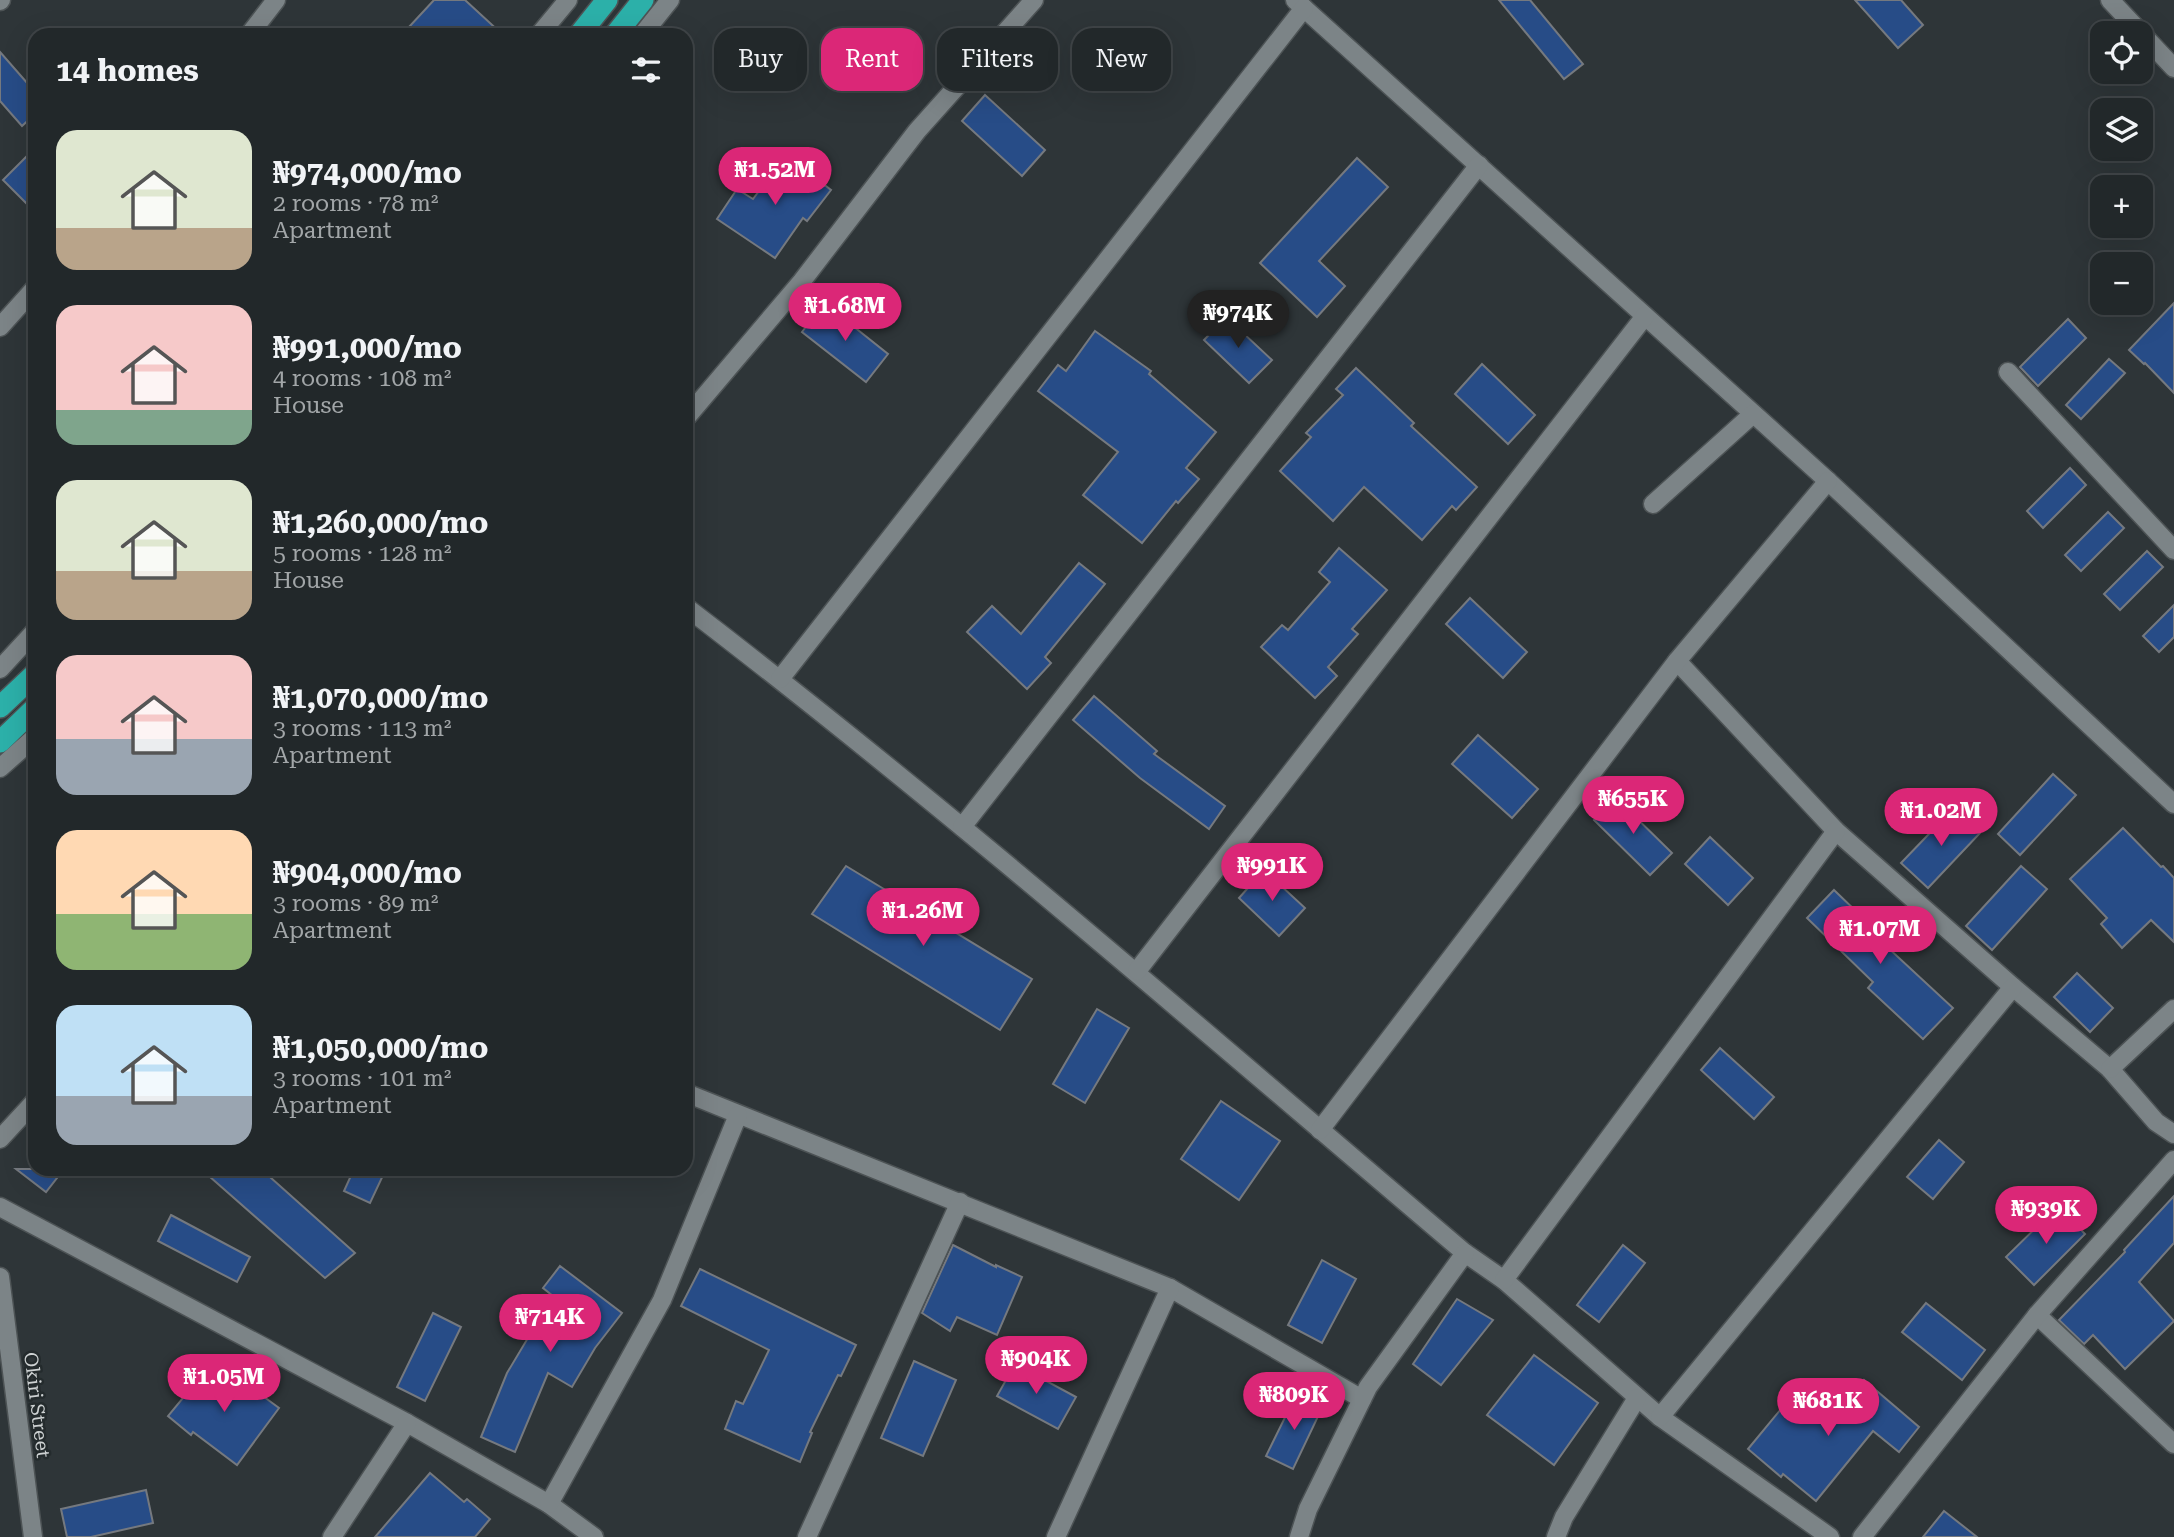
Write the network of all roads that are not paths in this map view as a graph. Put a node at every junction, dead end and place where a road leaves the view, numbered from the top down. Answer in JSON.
{"nodes":[{"id":1,"x":276,"y":0,"type":"edge"},
{"id":2,"x":568,"y":0,"type":"edge"},
{"id":3,"x":607,"y":0,"type":"edge"},
{"id":4,"x":643,"y":0,"type":"edge"},
{"id":5,"x":670,"y":0,"type":"edge"},
{"id":6,"x":1034,"y":0,"type":"edge"},
{"id":7,"x":2110,"y":0,"type":"edge"},
{"id":8,"x":1300,"y":4,"type":"edge"},
{"id":9,"x":254,"y":28,"type":"edge"},
{"id":10,"x":545,"y":28,"type":"edge"},
{"id":11,"x":585,"y":28,"type":"edge"},
{"id":12,"x":621,"y":28,"type":"edge"},
{"id":13,"x":648,"y":28,"type":"edge"},
{"id":14,"x":2174,"y":68,"type":"edge"},
{"id":15,"x":1479,"y":165,"type":"junction"},
{"id":16,"x":28,"y":296,"type":"edge"},
{"id":17,"x":1645,"y":316,"type":"junction"},
{"id":18,"x":0,"y":327,"type":"edge"},
{"id":19,"x":2008,"y":372,"type":"dead end"},
{"id":20,"x":693,"y":410,"type":"edge"},
{"id":21,"x":1753,"y":414,"type":"junction"},
{"id":22,"x":1828,"y":481,"type":"junction"},
{"id":23,"x":1653,"y":504,"type":"dead end"},
{"id":24,"x":2174,"y":550,"type":"edge"},
{"id":25,"x":693,"y":612,"type":"edge"},
{"id":26,"x":28,"y":638,"type":"edge"},
{"id":27,"x":1677,"y":661,"type":"junction"},
{"id":28,"x":0,"y":668,"type":"edge"},
{"id":29,"x":780,"y":679,"type":"junction"},
{"id":30,"x":28,"y":681,"type":"edge"},
{"id":31,"x":0,"y":708,"type":"edge"},
{"id":32,"x":28,"y":715,"type":"edge"},
{"id":33,"x":0,"y":742,"type":"edge"},
{"id":34,"x":28,"y":743,"type":"edge"},
{"id":35,"x":0,"y":768,"type":"edge"},
{"id":36,"x":2174,"y":804,"type":"edge"},
{"id":37,"x":962,"y":827,"type":"junction"},
{"id":38,"x":1836,"y":831,"type":"junction"},
{"id":39,"x":1137,"y":971,"type":"junction"},
{"id":40,"x":2013,"y":987,"type":"junction"},
{"id":41,"x":2174,"y":1009,"type":"edge"},
{"id":42,"x":2110,"y":1069,"type":"junction"},
{"id":43,"x":693,"y":1096,"type":"edge"},
{"id":44,"x":28,"y":1109,"type":"edge"},
{"id":45,"x":738,"y":1115,"type":"junction"},
{"id":46,"x":1320,"y":1130,"type":"junction"},
{"id":47,"x":2174,"y":1134,"type":"edge"},
{"id":48,"x":0,"y":1139,"type":"edge"},
{"id":49,"x":2174,"y":1160,"type":"edge"},
{"id":50,"x":960,"y":1202,"type":"junction"},
{"id":51,"x":0,"y":1207,"type":"edge"},
{"id":52,"x":1465,"y":1253,"type":"junction"},
{"id":53,"x":0,"y":1278,"type":"edge"},
{"id":54,"x":1504,"y":1280,"type":"junction"},
{"id":55,"x":1170,"y":1288,"type":"junction"},
{"id":56,"x":2037,"y":1315,"type":"junction"},
{"id":57,"x":1637,"y":1398,"type":"junction"},
{"id":58,"x":1362,"y":1399,"type":"junction"},
{"id":59,"x":1661,"y":1417,"type":"junction"},
{"id":60,"x":407,"y":1423,"type":"junction"},
{"id":61,"x":2174,"y":1444,"type":"edge"},
{"id":62,"x":549,"y":1504,"type":"junction"},
{"id":63,"x":33,"y":1537,"type":"edge"},
{"id":64,"x":332,"y":1537,"type":"edge"},
{"id":65,"x":594,"y":1537,"type":"edge"},
{"id":66,"x":807,"y":1537,"type":"edge"},
{"id":67,"x":1056,"y":1537,"type":"edge"},
{"id":68,"x":1298,"y":1537,"type":"edge"},
{"id":69,"x":1556,"y":1537,"type":"edge"},
{"id":70,"x":1830,"y":1537,"type":"edge"},
{"id":71,"x":1862,"y":1537,"type":"edge"}],
"edges":[{"from":1,"to":9,"type":"street"},
{"from":2,"to":10,"type":"street"},
{"from":3,"to":11,"type":"highway"},
{"from":4,"to":12,"type":"highway"},
{"from":5,"to":13,"type":"street"},
{"from":6,"to":20,"type":"street"},
{"from":7,"to":14,"type":"street"},
{"from":8,"to":15,"type":"street"},
{"from":8,"to":29,"type":"street"},
{"from":15,"to":17,"type":"street"},
{"from":15,"to":37,"type":"street"},
{"from":16,"to":18,"type":"street"},
{"from":17,"to":21,"type":"street"},
{"from":17,"to":39,"type":"street"},
{"from":19,"to":24,"type":"street"},
{"from":21,"to":22,"type":"street"},
{"from":21,"to":23,"type":"street"},
{"from":22,"to":27,"type":"street"},
{"from":22,"to":36,"type":"street"},
{"from":25,"to":29,"type":"street"},
{"from":26,"to":28,"type":"street"},
{"from":27,"to":38,"type":"street"},
{"from":27,"to":46,"type":"street"},
{"from":29,"to":37,"type":"street"},
{"from":30,"to":31,"type":"highway"},
{"from":32,"to":33,"type":"highway"},
{"from":34,"to":35,"type":"street"},
{"from":37,"to":39,"type":"street"},
{"from":38,"to":40,"type":"street"},
{"from":38,"to":54,"type":"street"},
{"from":39,"to":46,"type":"street"},
{"from":40,"to":42,"type":"street"},
{"from":40,"to":59,"type":"street"},
{"from":41,"to":42,"type":"street"},
{"from":42,"to":47,"type":"street"},
{"from":43,"to":45,"type":"street"},
{"from":44,"to":48,"type":"street"},
{"from":45,"to":50,"type":"street"},
{"from":45,"to":62,"type":"street"},
{"from":46,"to":52,"type":"street"},
{"from":49,"to":56,"type":"street"},
{"from":50,"to":55,"type":"street"},
{"from":50,"to":66,"type":"street"},
{"from":51,"to":60,"type":"street"},
{"from":52,"to":54,"type":"street"},
{"from":52,"to":58,"type":"street"},
{"from":53,"to":63,"type":"street","name":"Okiri Street"},
{"from":54,"to":57,"type":"street"},
{"from":55,"to":58,"type":"street"},
{"from":55,"to":67,"type":"street"},
{"from":56,"to":61,"type":"street"},
{"from":56,"to":71,"type":"street"},
{"from":57,"to":59,"type":"street"},
{"from":57,"to":69,"type":"street"},
{"from":58,"to":68,"type":"street"},
{"from":59,"to":70,"type":"street"},
{"from":60,"to":62,"type":"street"},
{"from":60,"to":64,"type":"street"},
{"from":62,"to":65,"type":"street"}]}
